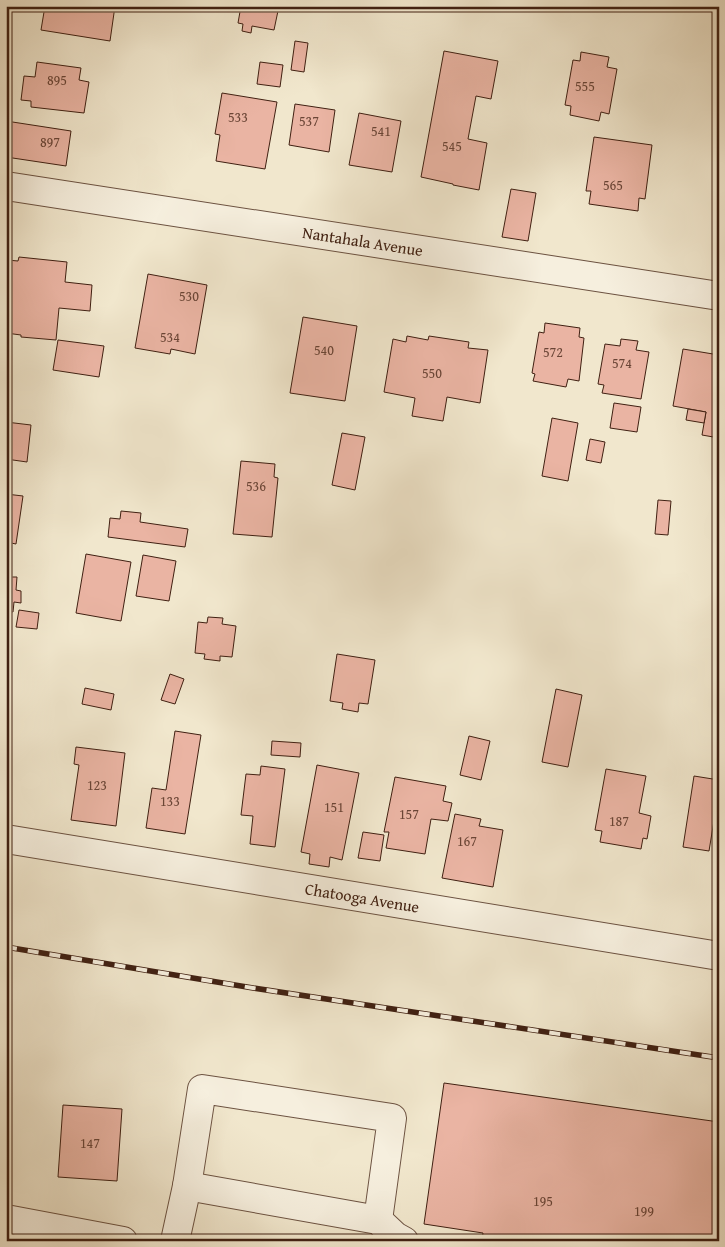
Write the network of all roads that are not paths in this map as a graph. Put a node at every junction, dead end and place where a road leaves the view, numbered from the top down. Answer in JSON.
{"nodes":[{"id":1,"x":6,"y":186,"type":"edge"},
{"id":2,"x":719,"y":296,"type":"edge"},
{"id":3,"x":6,"y":839,"type":"edge"},
{"id":4,"x":719,"y":956,"type":"edge"},
{"id":5,"x":187,"y":1186,"type":"junction"},
{"id":6,"x":6,"y":1219,"type":"edge"},
{"id":7,"x":378,"y":1220,"type":"junction"},
{"id":8,"x":123,"y":1241,"type":"edge"},
{"id":9,"x":175,"y":1241,"type":"edge"},
{"id":10,"x":404,"y":1241,"type":"edge"}],
"edges":[{"from":1,"to":2,"type":"street","name":"Nantahala Avenue"},
{"from":3,"to":4,"type":"street","name":"Chatooga Avenue"},
{"from":5,"to":7,"type":"street"},
{"from":5,"to":7,"type":"street"},
{"from":5,"to":9,"type":"street"},
{"from":6,"to":8,"type":"street"},
{"from":7,"to":10,"type":"street"}]}
